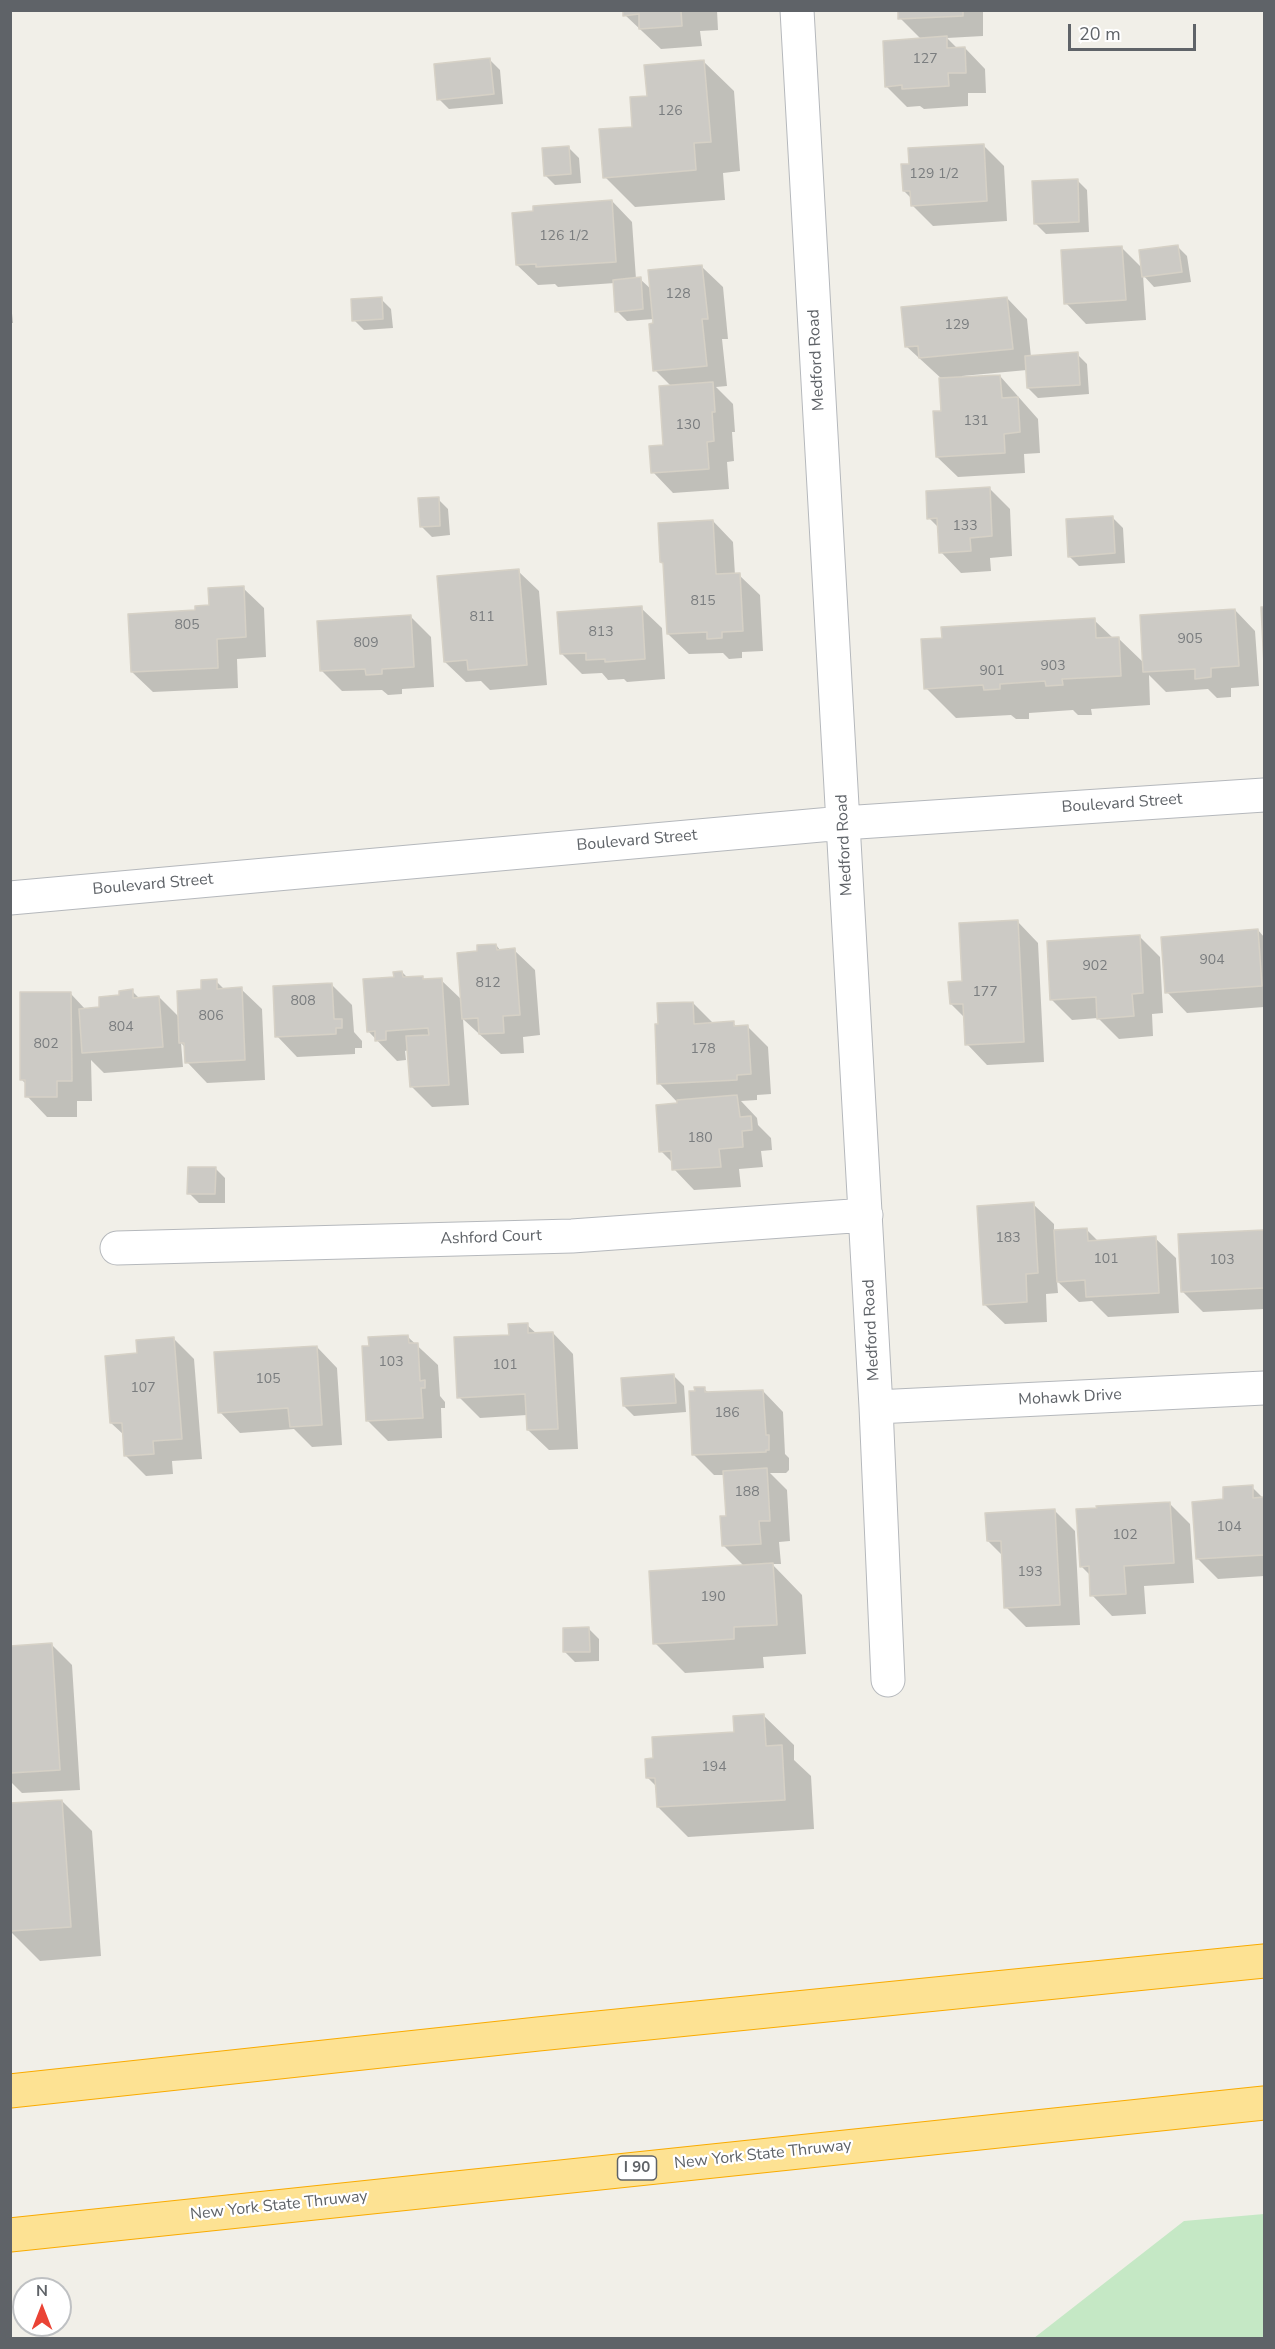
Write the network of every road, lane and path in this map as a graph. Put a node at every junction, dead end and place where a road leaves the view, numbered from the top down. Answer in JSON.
{"nodes":[{"id":1,"x":797,"y":10,"type":"edge"},
{"id":2,"x":1264,"y":795,"type":"edge"},
{"id":3,"x":843,"y":823,"type":"junction"},
{"id":4,"x":10,"y":898,"type":"edge"},
{"id":5,"x":866,"y":1215,"type":"junction"},
{"id":6,"x":117,"y":1248,"type":"dead end"},
{"id":7,"x":1264,"y":1388,"type":"edge"},
{"id":8,"x":876,"y":1407,"type":"junction"},
{"id":9,"x":888,"y":1680,"type":"dead end"},
{"id":10,"x":1264,"y":1961,"type":"edge"},
{"id":11,"x":10,"y":2091,"type":"edge"},
{"id":12,"x":1264,"y":2103,"type":"edge"},
{"id":13,"x":10,"y":2235,"type":"edge"}],
"edges":[{"from":1,"to":3,"type":"street","name":"Medford Road"},
{"from":2,"to":3,"type":"street","name":"Boulevard Street"},
{"from":3,"to":4,"type":"street","name":"Boulevard Street"},
{"from":3,"to":5,"type":"street","name":"Medford Road"},
{"from":5,"to":6,"type":"street","name":"Ashford Court"},
{"from":5,"to":8,"type":"street","name":"Medford Road"},
{"from":7,"to":8,"type":"street","name":"Mohawk Drive"},
{"from":8,"to":9,"type":"street","name":"Medford Road"},
{"from":10,"to":11,"type":"highway"},
{"from":12,"to":13,"type":"highway","name":"New York State Thruway","number":"I 90"}]}
